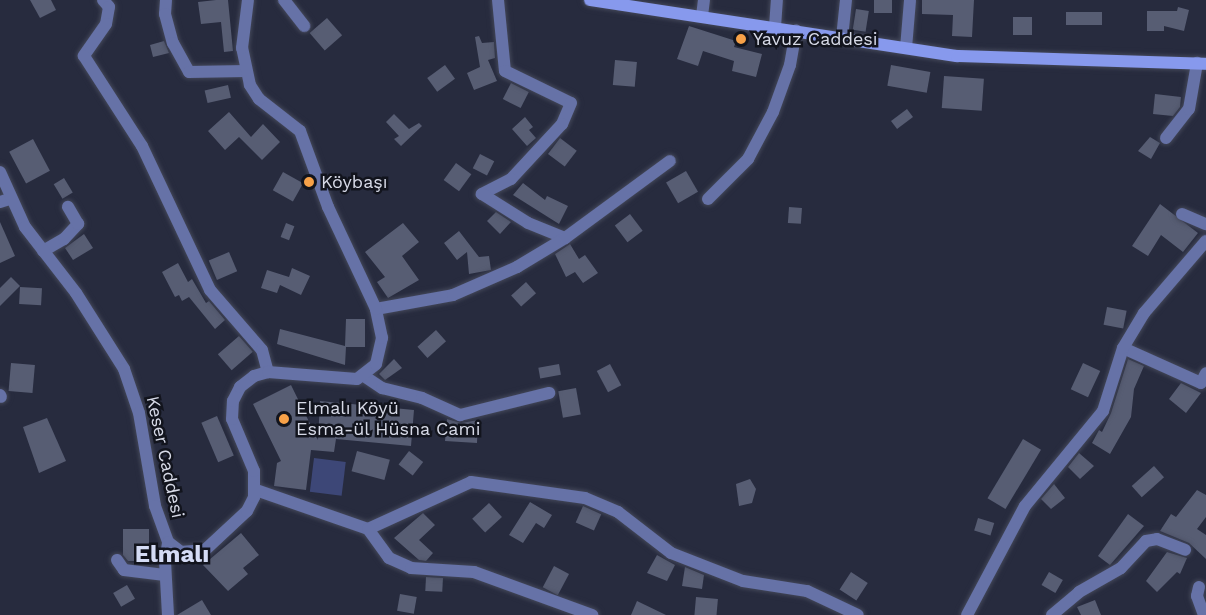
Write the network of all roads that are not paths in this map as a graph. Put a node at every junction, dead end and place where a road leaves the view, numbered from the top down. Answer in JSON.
{"nodes":[{"id":1,"x":104,"y":0,"type":"edge"},
{"id":2,"x":166,"y":0,"type":"edge"},
{"id":3,"x":248,"y":0,"type":"edge"},
{"id":4,"x":284,"y":0,"type":"edge"},
{"id":5,"x":498,"y":0,"type":"edge"},
{"id":6,"x":590,"y":0,"type":"edge"},
{"id":7,"x":704,"y":0,"type":"edge"},
{"id":8,"x":777,"y":0,"type":"edge"},
{"id":9,"x":846,"y":0,"type":"edge"},
{"id":10,"x":910,"y":0,"type":"edge"},
{"id":11,"x":702,"y":16,"type":"junction"},
{"id":12,"x":304,"y":26,"type":"dead end"},
{"id":13,"x":775,"y":27,"type":"junction"},
{"id":14,"x":796,"y":31,"type":"junction"},
{"id":15,"x":843,"y":38,"type":"junction"},
{"id":16,"x":906,"y":48,"type":"junction"},
{"id":17,"x":1202,"y":64,"type":"edge"},
{"id":18,"x":246,"y":71,"type":"junction"},
{"id":19,"x":1166,"y":138,"type":"dead end"},
{"id":20,"x":670,"y":161,"type":"dead end"},
{"id":21,"x":0,"y":172,"type":"edge"},
{"id":22,"x":708,"y":199,"type":"dead end"},
{"id":23,"x":5,"y":201,"type":"edge"},
{"id":24,"x":68,"y":207,"type":"dead end"},
{"id":25,"x":1182,"y":214,"type":"dead end"},
{"id":26,"x":1206,"y":224,"type":"edge"},
{"id":27,"x":565,"y":238,"type":"junction"},
{"id":28,"x":1206,"y":241,"type":"edge"},
{"id":29,"x":43,"y":251,"type":"junction"},
{"id":30,"x":376,"y":309,"type":"junction"},
{"id":31,"x":1123,"y":348,"type":"junction"},
{"id":32,"x":268,"y":372,"type":"junction"},
{"id":33,"x":1206,"y":373,"type":"edge"},
{"id":34,"x":363,"y":376,"type":"junction"},
{"id":35,"x":549,"y":393,"type":"dead end"},
{"id":36,"x":256,"y":490,"type":"junction"},
{"id":37,"x":368,"y":529,"type":"junction"},
{"id":38,"x":168,"y":542,"type":"junction"},
{"id":39,"x":1185,"y":550,"type":"dead end"},
{"id":40,"x":117,"y":560,"type":"dead end"},
{"id":41,"x":165,"y":575,"type":"junction"},
{"id":42,"x":1199,"y":587,"type":"dead end"},
{"id":43,"x":168,"y":615,"type":"edge"},
{"id":44,"x":592,"y":615,"type":"edge"},
{"id":45,"x":858,"y":615,"type":"edge"},
{"id":46,"x":967,"y":615,"type":"edge"},
{"id":47,"x":1052,"y":615,"type":"edge"},
{"id":48,"x":1204,"y":615,"type":"edge"}],
"edges":[{"from":1,"to":32,"type":"street"},
{"from":2,"to":18,"type":"street"},
{"from":3,"to":18,"type":"street"},
{"from":4,"to":12,"type":"street"},
{"from":5,"to":27,"type":"street"},
{"from":6,"to":11,"type":"main road"},
{"from":7,"to":11,"type":"street"},
{"from":8,"to":13,"type":"street"},
{"from":9,"to":15,"type":"street"},
{"from":10,"to":16,"type":"street"},
{"from":11,"to":13,"type":"main road"},
{"from":13,"to":14,"type":"main road"},
{"from":14,"to":15,"type":"main road"},
{"from":14,"to":22,"type":"street"},
{"from":15,"to":16,"type":"main road"},
{"from":16,"to":17,"type":"main road"},
{"from":17,"to":19,"type":"street"},
{"from":18,"to":30,"type":"street"},
{"from":20,"to":27,"type":"street"},
{"from":21,"to":23,"type":"street","name":"Keser Caddesi"},
{"from":23,"to":29,"type":"street","name":"Keser Caddesi"},
{"from":24,"to":29,"type":"street"},
{"from":25,"to":26,"type":"street"},
{"from":27,"to":30,"type":"street"},
{"from":28,"to":31,"type":"street"},
{"from":29,"to":38,"type":"street","name":"Keser Caddesi"},
{"from":30,"to":34,"type":"street"},
{"from":31,"to":33,"type":"street"},
{"from":31,"to":46,"type":"street"},
{"from":32,"to":34,"type":"street"},
{"from":32,"to":36,"type":"street"},
{"from":34,"to":35,"type":"street"},
{"from":36,"to":37,"type":"street"},
{"from":36,"to":38,"type":"street","name":"Keser Caddesi"},
{"from":37,"to":44,"type":"street"},
{"from":37,"to":45,"type":"street"},
{"from":38,"to":41,"type":"street"},
{"from":39,"to":47,"type":"street"},
{"from":40,"to":41,"type":"street"},
{"from":41,"to":43,"type":"street"},
{"from":42,"to":48,"type":"street"}]}
